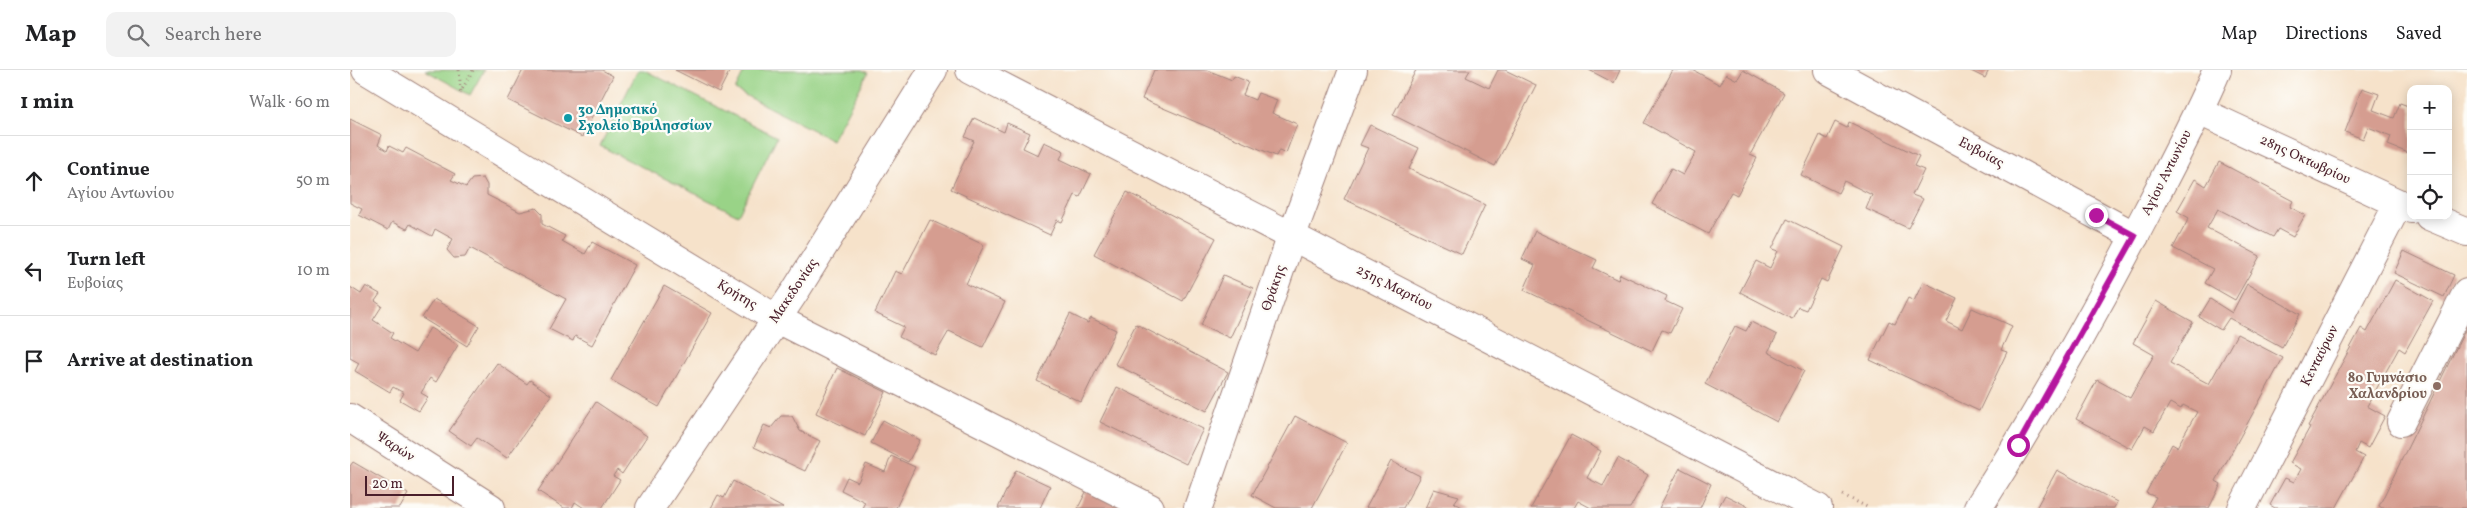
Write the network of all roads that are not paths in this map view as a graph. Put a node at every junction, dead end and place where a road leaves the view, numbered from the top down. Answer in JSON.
{"nodes":[{"id":1,"x":366,"y":70,"type":"edge"},
{"id":2,"x":933,"y":70,"type":"edge"},
{"id":3,"x":970,"y":70,"type":"edge"},
{"id":4,"x":1353,"y":70,"type":"edge"},
{"id":5,"x":1828,"y":70,"type":"edge"},
{"id":6,"x":2218,"y":70,"type":"edge"},
{"id":7,"x":2199,"y":111,"type":"junction"},
{"id":8,"x":2405,"y":206,"type":"edge"},
{"id":9,"x":2438,"y":220,"type":"edge"},
{"id":10,"x":2467,"y":232,"type":"edge"},
{"id":11,"x":1292,"y":235,"type":"junction"},
{"id":12,"x":2135,"y":236,"type":"junction"},
{"id":13,"x":2467,"y":292,"type":"edge"},
{"id":14,"x":775,"y":318,"type":"junction"},
{"id":15,"x":350,"y":418,"type":"edge"},
{"id":16,"x":2401,"y":422,"type":"dead end"},
{"id":17,"x":491,"y":508,"type":"edge"},
{"id":18,"x":650,"y":508,"type":"edge"},
{"id":19,"x":1150,"y":508,"type":"edge"},
{"id":20,"x":1198,"y":508,"type":"edge"},
{"id":21,"x":1818,"y":508,"type":"edge"},
{"id":22,"x":1978,"y":508,"type":"edge"},
{"id":23,"x":2242,"y":508,"type":"edge"}],
"edges":[{"from":1,"to":14,"type":"street","name":"Κρήτης"},
{"from":2,"to":14,"type":"street","name":"Μακεδονίας"},
{"from":3,"to":11,"type":"street","name":"25ης Μαρτίου"},
{"from":4,"to":11,"type":"street","name":"Θράκης"},
{"from":5,"to":12,"type":"street","name":"Ευβοίας"},
{"from":6,"to":7,"type":"street","name":"Αγίου Αντωνίου"},
{"from":7,"to":8,"type":"street","name":"28ης Οκτωβρίου"},
{"from":7,"to":12,"type":"street","name":"Αγίου Αντωνίου"},
{"from":8,"to":23,"type":"street","name":"Κενταύρων"},
{"from":9,"to":10,"type":"street"},
{"from":11,"to":20,"type":"street","name":"Θράκης"},
{"from":11,"to":21,"type":"street","name":"25ης Μαρτίου"},
{"from":12,"to":22,"type":"street","name":"Αγίου Αντωνίου"},
{"from":13,"to":16,"type":"street"},
{"from":14,"to":18,"type":"street","name":"Μακεδονίας"},
{"from":14,"to":19,"type":"street","name":"Κρήτης"},
{"from":15,"to":17,"type":"street","name":"Ψαρών"}]}
